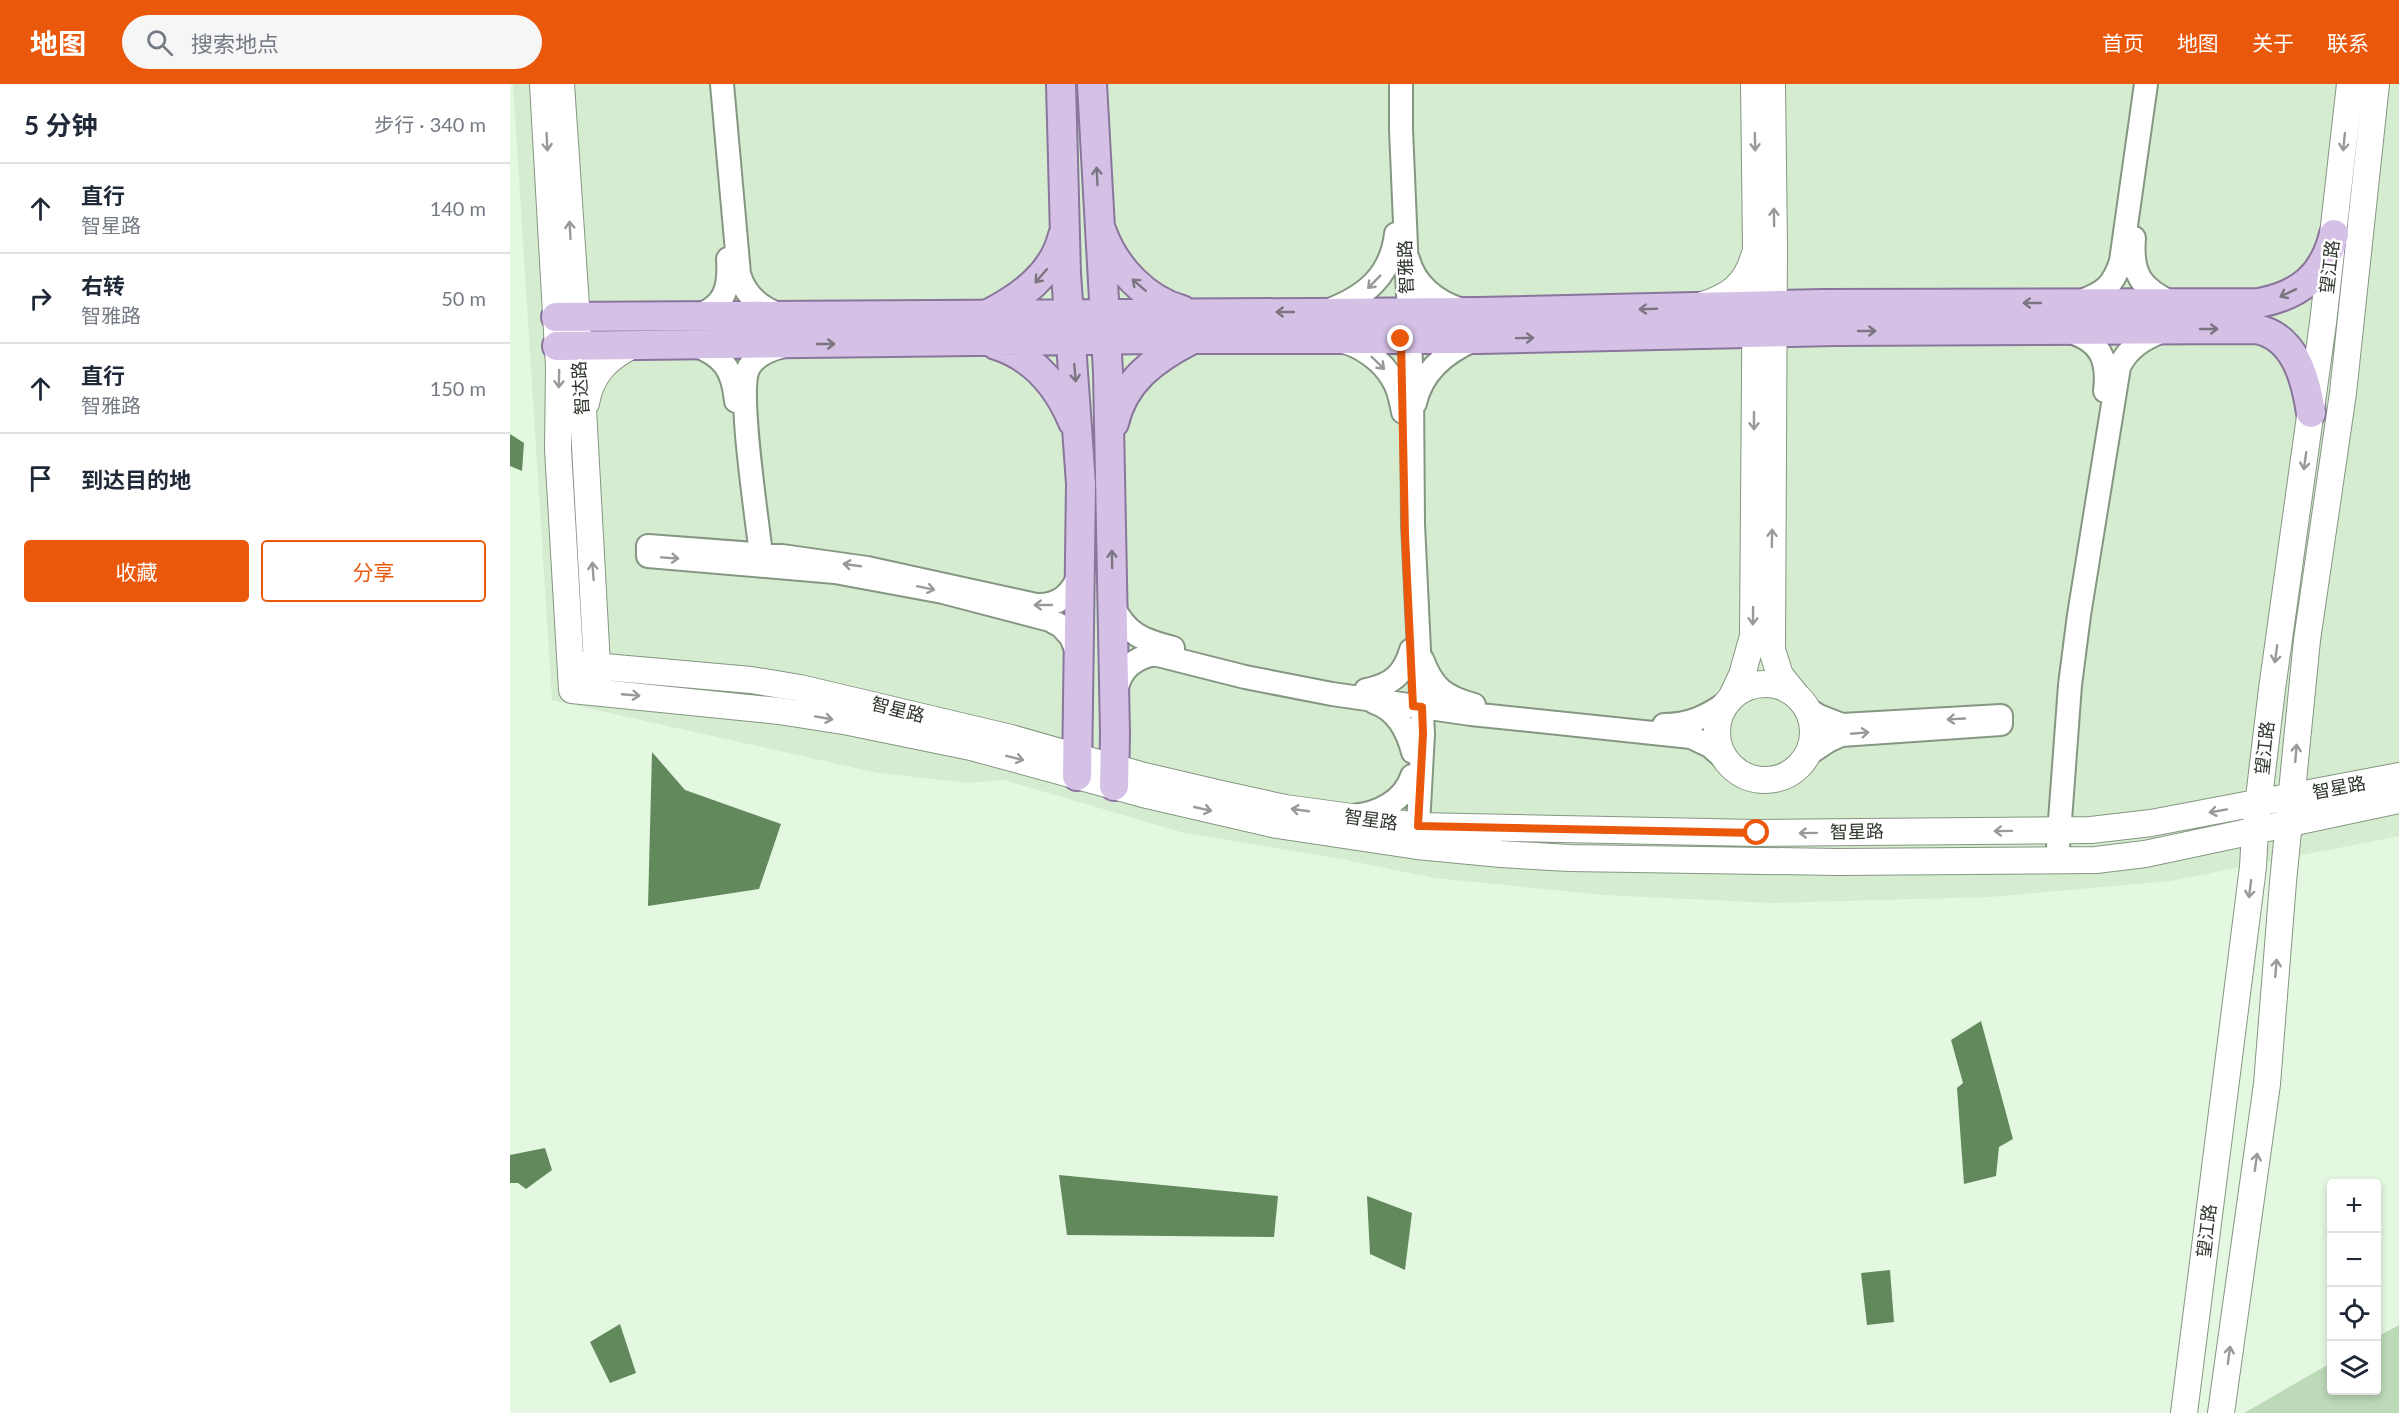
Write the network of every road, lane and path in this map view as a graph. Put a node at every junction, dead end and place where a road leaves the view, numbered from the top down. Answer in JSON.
{"nodes":[{"id":1,"x":543,"y":84,"type":"edge"},
{"id":2,"x":561,"y":84,"type":"edge"},
{"id":3,"x":715,"y":84,"type":"edge"},
{"id":4,"x":722,"y":84,"type":"edge"},
{"id":5,"x":1061,"y":84,"type":"edge"},
{"id":6,"x":1092,"y":84,"type":"edge"},
{"id":7,"x":1392,"y":84,"type":"edge"},
{"id":8,"x":1401,"y":84,"type":"edge"},
{"id":9,"x":1754,"y":84,"type":"edge"},
{"id":10,"x":1772,"y":84,"type":"edge"},
{"id":11,"x":2146,"y":84,"type":"edge"},
{"id":12,"x":2156,"y":84,"type":"edge"},
{"id":13,"x":2350,"y":84,"type":"edge"},
{"id":14,"x":2376,"y":84,"type":"edge"},
{"id":15,"x":1099,"y":222,"type":"junction"},
{"id":16,"x":1065,"y":224,"type":"junction"},
{"id":17,"x":2334,"y":234,"type":"junction"},
{"id":18,"x":1401,"y":237,"type":"junction"},
{"id":19,"x":1765,"y":247,"type":"junction"},
{"id":20,"x":573,"y":276,"type":"junction"},
{"id":21,"x":2076,"y":303,"type":"junction"},
{"id":22,"x":2170,"y":316,"type":"junction"},
{"id":23,"x":566,"y":317,"type":"junction"},
{"id":24,"x":1828,"y":317,"type":"junction"},
{"id":25,"x":625,"y":318,"type":"junction"},
{"id":26,"x":1764,"y":319,"type":"junction"},
{"id":27,"x":1693,"y":321,"type":"junction"},
{"id":28,"x":1327,"y":325,"type":"junction"},
{"id":29,"x":1404,"y":325,"type":"junction"},
{"id":30,"x":1478,"y":325,"type":"junction"},
{"id":31,"x":1192,"y":326,"type":"junction"},
{"id":32,"x":1105,"y":327,"type":"junction"},
{"id":33,"x":1071,"y":328,"type":"junction"},
{"id":34,"x":987,"y":329,"type":"junction"},
{"id":35,"x":2062,"y":330,"type":"junction"},
{"id":36,"x":694,"y":331,"type":"junction"},
{"id":37,"x":789,"y":331,"type":"junction"},
{"id":38,"x":568,"y":346,"type":"junction"},
{"id":39,"x":631,"y":346,"type":"junction"},
{"id":40,"x":1764,"y":389,"type":"junction"},
{"id":41,"x":2311,"y":413,"type":"junction"},
{"id":42,"x":1408,"y":414,"type":"junction"},
{"id":43,"x":584,"y":421,"type":"junction"},
{"id":44,"x":1079,"y":443,"type":"junction"},
{"id":45,"x":1110,"y":443,"type":"junction"},
{"id":46,"x":754,"y":526,"type":"junction"},
{"id":47,"x":721,"y":551,"type":"junction"},
{"id":48,"x":762,"y":558,"type":"junction"},
{"id":49,"x":1081,"y":568,"type":"junction"},
{"id":50,"x":596,"y":605,"type":"junction"},
{"id":51,"x":1113,"y":606,"type":"junction"},
{"id":52,"x":1415,"y":651,"type":"junction"},
{"id":53,"x":571,"y":664,"type":"junction"},
{"id":54,"x":1080,"y":664,"type":"junction"},
{"id":55,"x":598,"y":666,"type":"junction"},
{"id":56,"x":657,"y":671,"type":"junction"},
{"id":57,"x":572,"y":690,"type":"joint"},
{"id":58,"x":599,"y":692,"type":"junction"},
{"id":59,"x":1366,"y":695,"type":"junction"},
{"id":60,"x":1114,"y":699,"type":"junction"},
{"id":61,"x":1728,"y":701,"type":"junction"},
{"id":62,"x":1801,"y":701,"type":"junction"},
{"id":63,"x":1417,"y":702,"type":"junction"},
{"id":64,"x":1080,"y":708,"type":"junction"},
{"id":65,"x":1472,"y":710,"type":"junction"},
{"id":66,"x":1115,"y":729,"type":"junction"},
{"id":67,"x":1022,"y":741,"type":"junction"},
{"id":68,"x":1807,"y":755,"type":"junction"},
{"id":69,"x":1416,"y":761,"type":"junction"},
{"id":70,"x":1727,"y":761,"type":"junction"},
{"id":71,"x":1078,"y":766,"type":"junction"},
{"id":72,"x":1114,"y":776,"type":"junction"},
{"id":73,"x":1144,"y":776,"type":"junction"},
{"id":74,"x":2399,"y":776,"type":"edge"},
{"id":75,"x":2292,"y":797,"type":"junction"},
{"id":76,"x":2399,"y":801,"type":"edge"},
{"id":77,"x":2260,"y":803,"type":"junction"},
{"id":78,"x":1346,"y":817,"type":"junction"},
{"id":79,"x":2289,"y":823,"type":"junction"},
{"id":80,"x":2054,"y":831,"type":"junction"},
{"id":81,"x":2255,"y":831,"type":"junction"},
{"id":82,"x":1413,"y":835,"type":"junction"},
{"id":83,"x":2052,"y":861,"type":"junction"},
{"id":84,"x":2184,"y":1413,"type":"edge"},
{"id":85,"x":2221,"y":1413,"type":"edge"}],
"edges":[{"from":1,"to":23,"type":"main road","name":"智达路","one_way":true},
{"from":20,"to":2,"type":"main road","name":"智达路","one_way":true},
{"from":3,"to":36,"type":"street"},
{"from":4,"to":37,"type":"street"},
{"from":5,"to":16,"type":"main road"},
{"from":15,"to":6,"type":"main road","one_way":true},
{"from":7,"to":18,"type":"street","name":"智雅路"},
{"from":8,"to":18,"type":"street","name":"智雅路"},
{"from":9,"to":19,"type":"main road","one_way":true},
{"from":19,"to":10,"type":"main road","one_way":true},
{"from":11,"to":21,"type":"street"},
{"from":12,"to":22,"type":"street"},
{"from":13,"to":17,"type":"main road","name":"望江路","one_way":true},
{"from":75,"to":14,"type":"main road","name":"望江路","one_way":true},
{"from":31,"to":15,"type":"main road","one_way":true},
{"from":15,"to":32,"type":"main road"},
{"from":16,"to":33,"type":"main road"},
{"from":16,"to":34,"type":"main road","one_way":true},
{"from":17,"to":22,"type":"main road","one_way":true},
{"from":17,"to":41,"type":"main road","name":"望江路"},
{"from":18,"to":28,"type":"street","one_way":true},
{"from":18,"to":29,"type":"street","name":"智雅路"},
{"from":18,"to":30,"type":"street"},
{"from":19,"to":24,"type":"main road"},
{"from":19,"to":26,"type":"main road"},
{"from":19,"to":27,"type":"main road"},
{"from":20,"to":23,"type":"main road","name":"智达路"},
{"from":20,"to":25,"type":"main road"},
{"from":21,"to":22,"type":"main road"},
{"from":21,"to":24,"type":"main road","one_way":true},
{"from":22,"to":35,"type":"main road"},
{"from":22,"to":41,"type":"main road","one_way":true},
{"from":22,"to":80,"type":"street"},
{"from":23,"to":25,"type":"main road"},
{"from":23,"to":38,"type":"main road","name":"智达路"},
{"from":24,"to":26,"type":"main road"},
{"from":24,"to":35,"type":"main road","one_way":true},
{"from":24,"to":40,"type":"main road"},
{"from":25,"to":36,"type":"main road"},
{"from":26,"to":27,"type":"main road"},
{"from":26,"to":40,"type":"main road"},
{"from":27,"to":30,"type":"main road"},
{"from":27,"to":40,"type":"main road"},
{"from":28,"to":29,"type":"main road"},
{"from":28,"to":31,"type":"main road"},
{"from":28,"to":42,"type":"street","one_way":true},
{"from":29,"to":30,"type":"main road"},
{"from":29,"to":42,"type":"street","name":"智雅路"},
{"from":30,"to":42,"type":"street"},
{"from":31,"to":32,"type":"main road"},
{"from":31,"to":45,"type":"main road"},
{"from":32,"to":33,"type":"main road"},
{"from":32,"to":45,"type":"main road"},
{"from":33,"to":34,"type":"main road"},
{"from":33,"to":44,"type":"main road","one_way":true},
{"from":34,"to":37,"type":"main road"},
{"from":34,"to":44,"type":"main road"},
{"from":35,"to":80,"type":"street"},
{"from":36,"to":37,"type":"main road"},
{"from":36,"to":39,"type":"main road"},
{"from":36,"to":46,"type":"street"},
{"from":37,"to":46,"type":"street"},
{"from":38,"to":39,"type":"main road"},
{"from":38,"to":43,"type":"main road","name":"智达路"},
{"from":38,"to":53,"type":"main road","name":"智达路","one_way":true},
{"from":39,"to":43,"type":"main road"},
{"from":40,"to":61,"type":"main road","one_way":true},
{"from":62,"to":40,"type":"main road","one_way":true},
{"from":41,"to":77,"type":"main road","name":"望江路","one_way":true},
{"from":42,"to":52,"type":"street","name":"智雅路"},
{"from":50,"to":43,"type":"main road","name":"智达路","one_way":true},
{"from":44,"to":49,"type":"main road"},
{"from":51,"to":45,"type":"main road","one_way":true},
{"from":46,"to":47,"type":"street"},
{"from":46,"to":48,"type":"street"},
{"from":46,"to":48,"type":"street"},
{"from":47,"to":48,"type":"street"},
{"from":47,"to":48,"type":"street","one_way":true},
{"from":49,"to":48,"type":"street","one_way":true},
{"from":48,"to":54,"type":"street","one_way":true},
{"from":49,"to":54,"type":"main road"},
{"from":50,"to":55,"type":"main road","name":"智达路"},
{"from":50,"to":56,"type":"main road"},
{"from":51,"to":59,"type":"street"},
{"from":51,"to":60,"type":"main road"},
{"from":52,"to":59,"type":"street"},
{"from":52,"to":63,"type":"street","name":"智雅路"},
{"from":52,"to":65,"type":"street"},
{"from":53,"to":55,"type":"main road","name":"智星路"},
{"from":53,"to":57,"type":"main road","name":"智达路"},
{"from":54,"to":64,"type":"main road"},
{"from":55,"to":56,"type":"main road","name":"智星路"},
{"from":55,"to":58,"type":"main road","name":"智达路"},
{"from":56,"to":67,"type":"main road","name":"智星路"},
{"from":57,"to":58,"type":"main road","name":"智星路"},
{"from":58,"to":71,"type":"main road","name":"智星路","one_way":true},
{"from":59,"to":60,"type":"street"},
{"from":59,"to":63,"type":"street"},
{"from":59,"to":69,"type":"street"},
{"from":60,"to":66,"type":"main road"},
{"from":61,"to":62,"type":"main road"},
{"from":61,"to":65,"type":"street"},
{"from":61,"to":70,"type":"main road"},
{"from":62,"to":68,"type":"main road"},
{"from":68,"to":62,"type":"street","one_way":true},
{"from":63,"to":65,"type":"street"},
{"from":63,"to":69,"type":"street","name":"智雅路"},
{"from":64,"to":67,"type":"main road"},
{"from":64,"to":71,"type":"main road"},
{"from":65,"to":69,"type":"street"},
{"from":65,"to":70,"type":"street"},
{"from":66,"to":72,"type":"main road"},
{"from":66,"to":73,"type":"main road"},
{"from":67,"to":71,"type":"main road","name":"智星路"},
{"from":68,"to":70,"type":"main road"},
{"from":69,"to":78,"type":"street"},
{"from":69,"to":82,"type":"street","name":"智雅路"},
{"from":71,"to":72,"type":"main road","name":"智星路"},
{"from":72,"to":73,"type":"main road","name":"智星路"},
{"from":72,"to":82,"type":"main road","name":"智星路","one_way":true},
{"from":78,"to":73,"type":"main road","name":"智星路","one_way":true},
{"from":74,"to":75,"type":"main road","name":"智星路"},
{"from":75,"to":77,"type":"main road","name":"智星路"},
{"from":75,"to":79,"type":"main road","name":"望江路"},
{"from":76,"to":79,"type":"main road","name":"智星路"},
{"from":77,"to":80,"type":"main road","name":"智星路","one_way":true},
{"from":77,"to":81,"type":"main road","name":"望江路"},
{"from":78,"to":82,"type":"main road","name":"智星路"},
{"from":79,"to":81,"type":"main road","name":"智星路"},
{"from":85,"to":79,"type":"main road","name":"望江路","one_way":true},
{"from":80,"to":82,"type":"main road","name":"智星路","one_way":true},
{"from":80,"to":83,"type":"street"},
{"from":81,"to":83,"type":"main road","name":"智星路"},
{"from":81,"to":84,"type":"main road","name":"望江路","one_way":true},
{"from":82,"to":83,"type":"main road","name":"智星路"}]}
